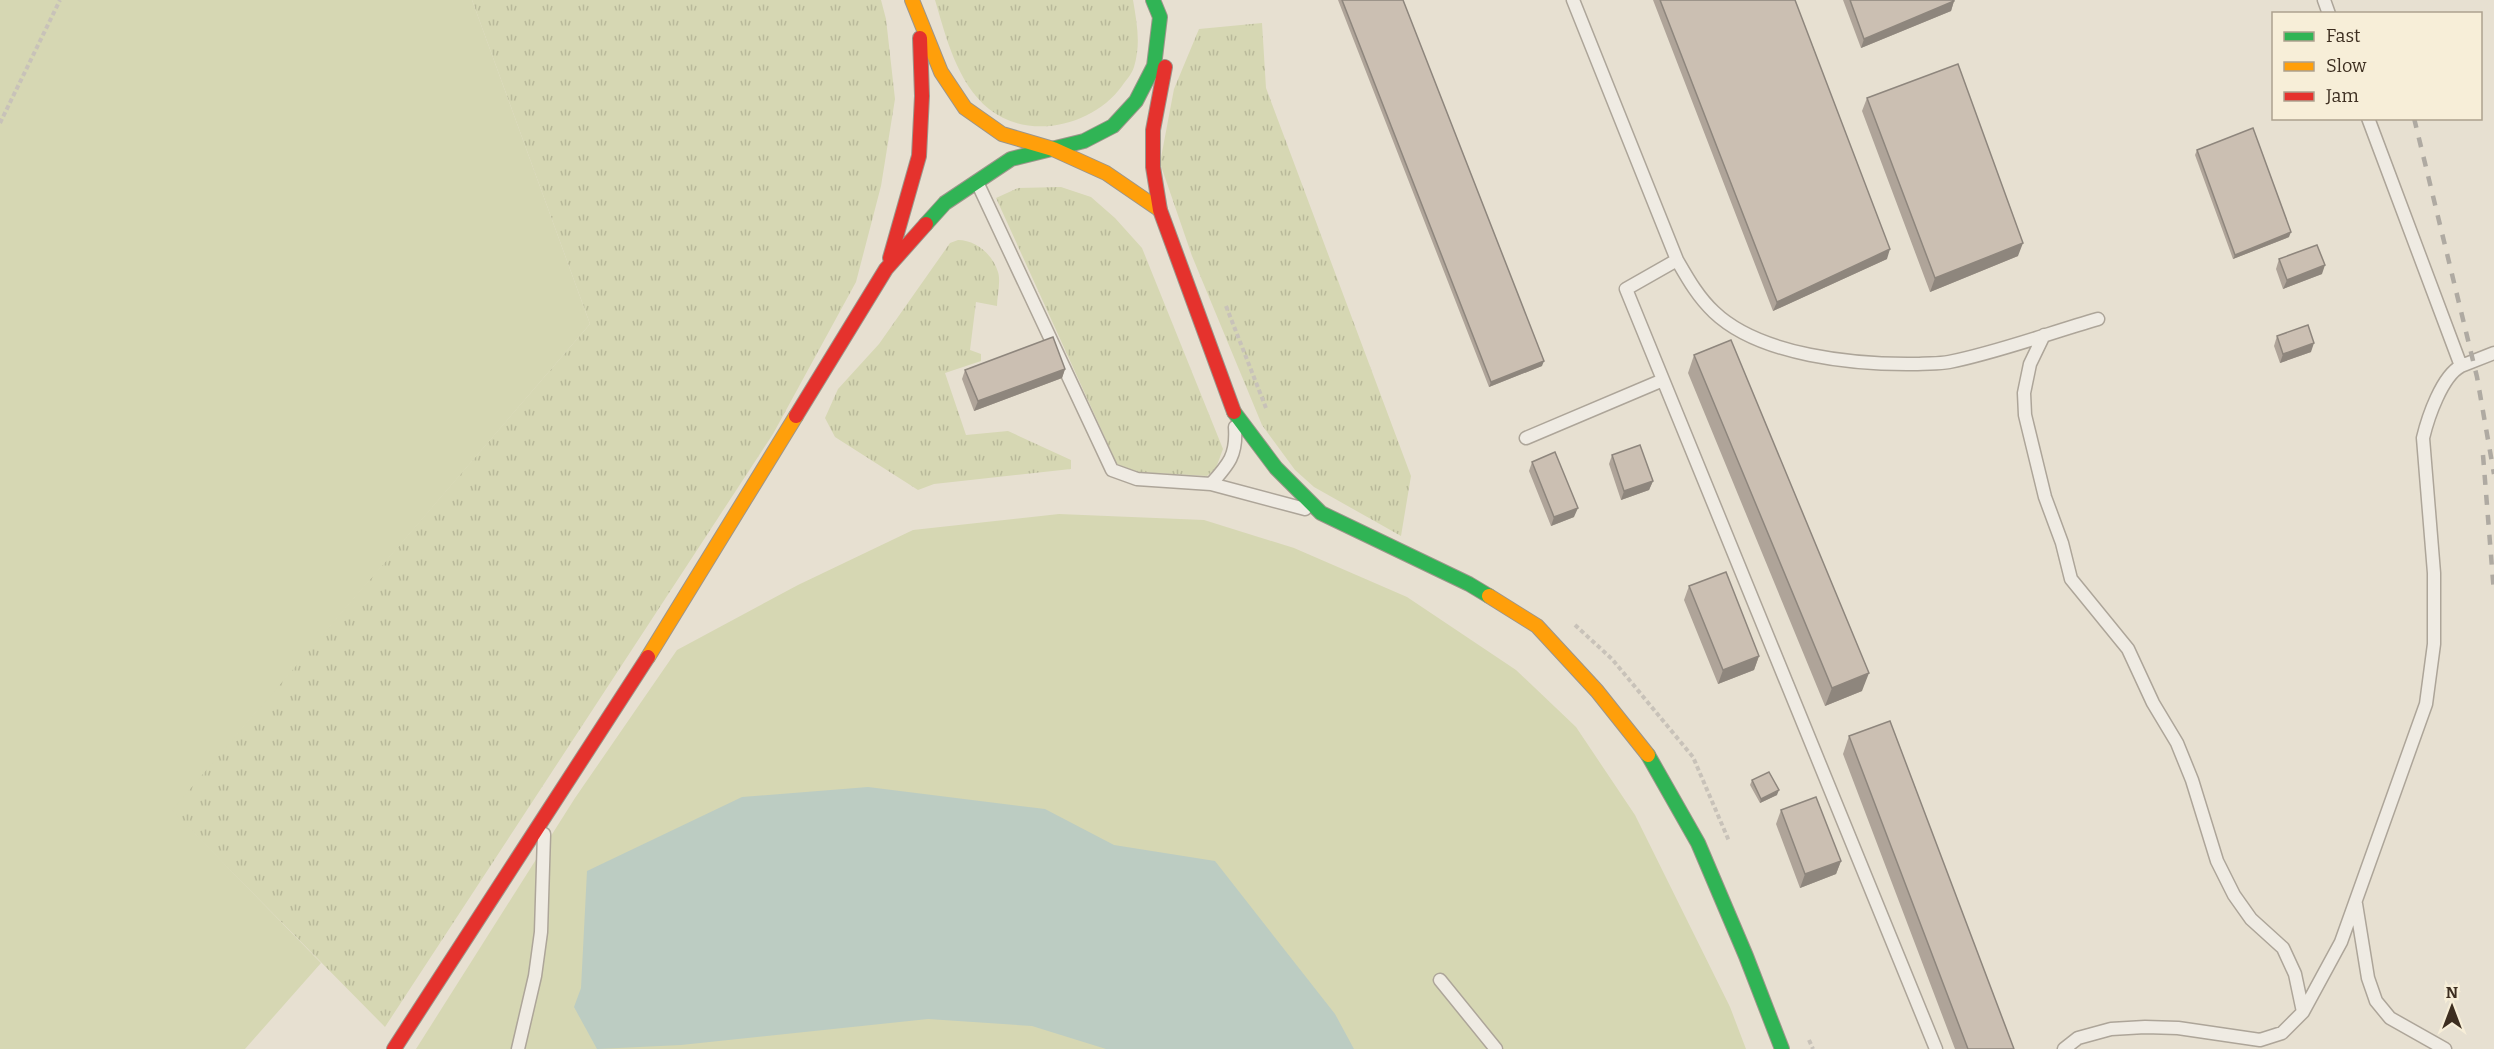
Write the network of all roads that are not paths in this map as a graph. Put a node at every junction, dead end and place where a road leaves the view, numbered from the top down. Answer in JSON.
{"nodes":[{"id":1,"x":912,"y":0,"type":"edge"},
{"id":2,"x":919,"y":0,"type":"edge"},
{"id":3,"x":1153,"y":0,"type":"edge"},
{"id":4,"x":1573,"y":0,"type":"edge"},
{"id":5,"x":1160,"y":17,"type":"junction"},
{"id":6,"x":920,"y":19,"type":"junction"},
{"id":7,"x":2369,"y":120,"type":"edge"},
{"id":8,"x":1053,"y":149,"type":"junction"},
{"id":9,"x":976,"y":181,"type":"junction"},
{"id":10,"x":1160,"y":210,"type":"junction"},
{"id":11,"x":1677,"y":260,"type":"junction"},
{"id":12,"x":886,"y":269,"type":"junction"},
{"id":13,"x":2098,"y":319,"type":"dead end"},
{"id":14,"x":2044,"y":335,"type":"junction"},
{"id":15,"x":2494,"y":353,"type":"edge"},
{"id":16,"x":2462,"y":366,"type":"junction"},
{"id":17,"x":1663,"y":380,"type":"junction"},
{"id":18,"x":1234,"y":412,"type":"junction"},
{"id":19,"x":1526,"y":438,"type":"dead end"},
{"id":20,"x":1211,"y":484,"type":"junction"},
{"id":21,"x":1321,"y":513,"type":"junction"},
{"id":22,"x":544,"y":818,"type":"junction"},
{"id":23,"x":2356,"y":900,"type":"junction"},
{"id":24,"x":1440,"y":980,"type":"dead end"},
{"id":25,"x":2303,"y":1012,"type":"junction"},
{"id":26,"x":394,"y":1049,"type":"edge"},
{"id":27,"x":518,"y":1049,"type":"edge"},
{"id":28,"x":1496,"y":1049,"type":"edge"},
{"id":29,"x":1782,"y":1049,"type":"edge"},
{"id":30,"x":1936,"y":1049,"type":"edge"},
{"id":31,"x":2064,"y":1049,"type":"edge"},
{"id":32,"x":2445,"y":1049,"type":"edge"}],
"edges":[{"from":1,"to":6,"type":"main road"},
{"from":2,"to":6,"type":"main road"},
{"from":3,"to":5,"type":"main road"},
{"from":4,"to":11,"type":"lane"},
{"from":5,"to":8,"type":"main road"},
{"from":5,"to":10,"type":"main road"},
{"from":6,"to":8,"type":"main road"},
{"from":6,"to":12,"type":"main road"},
{"from":7,"to":16,"type":"lane"},
{"from":8,"to":9,"type":"main road"},
{"from":8,"to":10,"type":"main road"},
{"from":9,"to":12,"type":"main road"},
{"from":9,"to":20,"type":"lane"},
{"from":10,"to":18,"type":"main road"},
{"from":11,"to":14,"type":"lane"},
{"from":11,"to":17,"type":"lane"},
{"from":12,"to":22,"type":"main road"},
{"from":13,"to":14,"type":"lane"},
{"from":14,"to":25,"type":"lane"},
{"from":15,"to":16,"type":"lane"},
{"from":16,"to":23,"type":"lane"},
{"from":17,"to":19,"type":"lane"},
{"from":17,"to":30,"type":"lane"},
{"from":18,"to":20,"type":"lane"},
{"from":18,"to":21,"type":"main road"},
{"from":20,"to":21,"type":"lane"},
{"from":21,"to":29,"type":"main road"},
{"from":22,"to":26,"type":"main road"},
{"from":22,"to":27,"type":"lane"},
{"from":23,"to":25,"type":"lane"},
{"from":23,"to":32,"type":"lane"},
{"from":24,"to":28,"type":"lane"},
{"from":25,"to":31,"type":"lane"}]}
